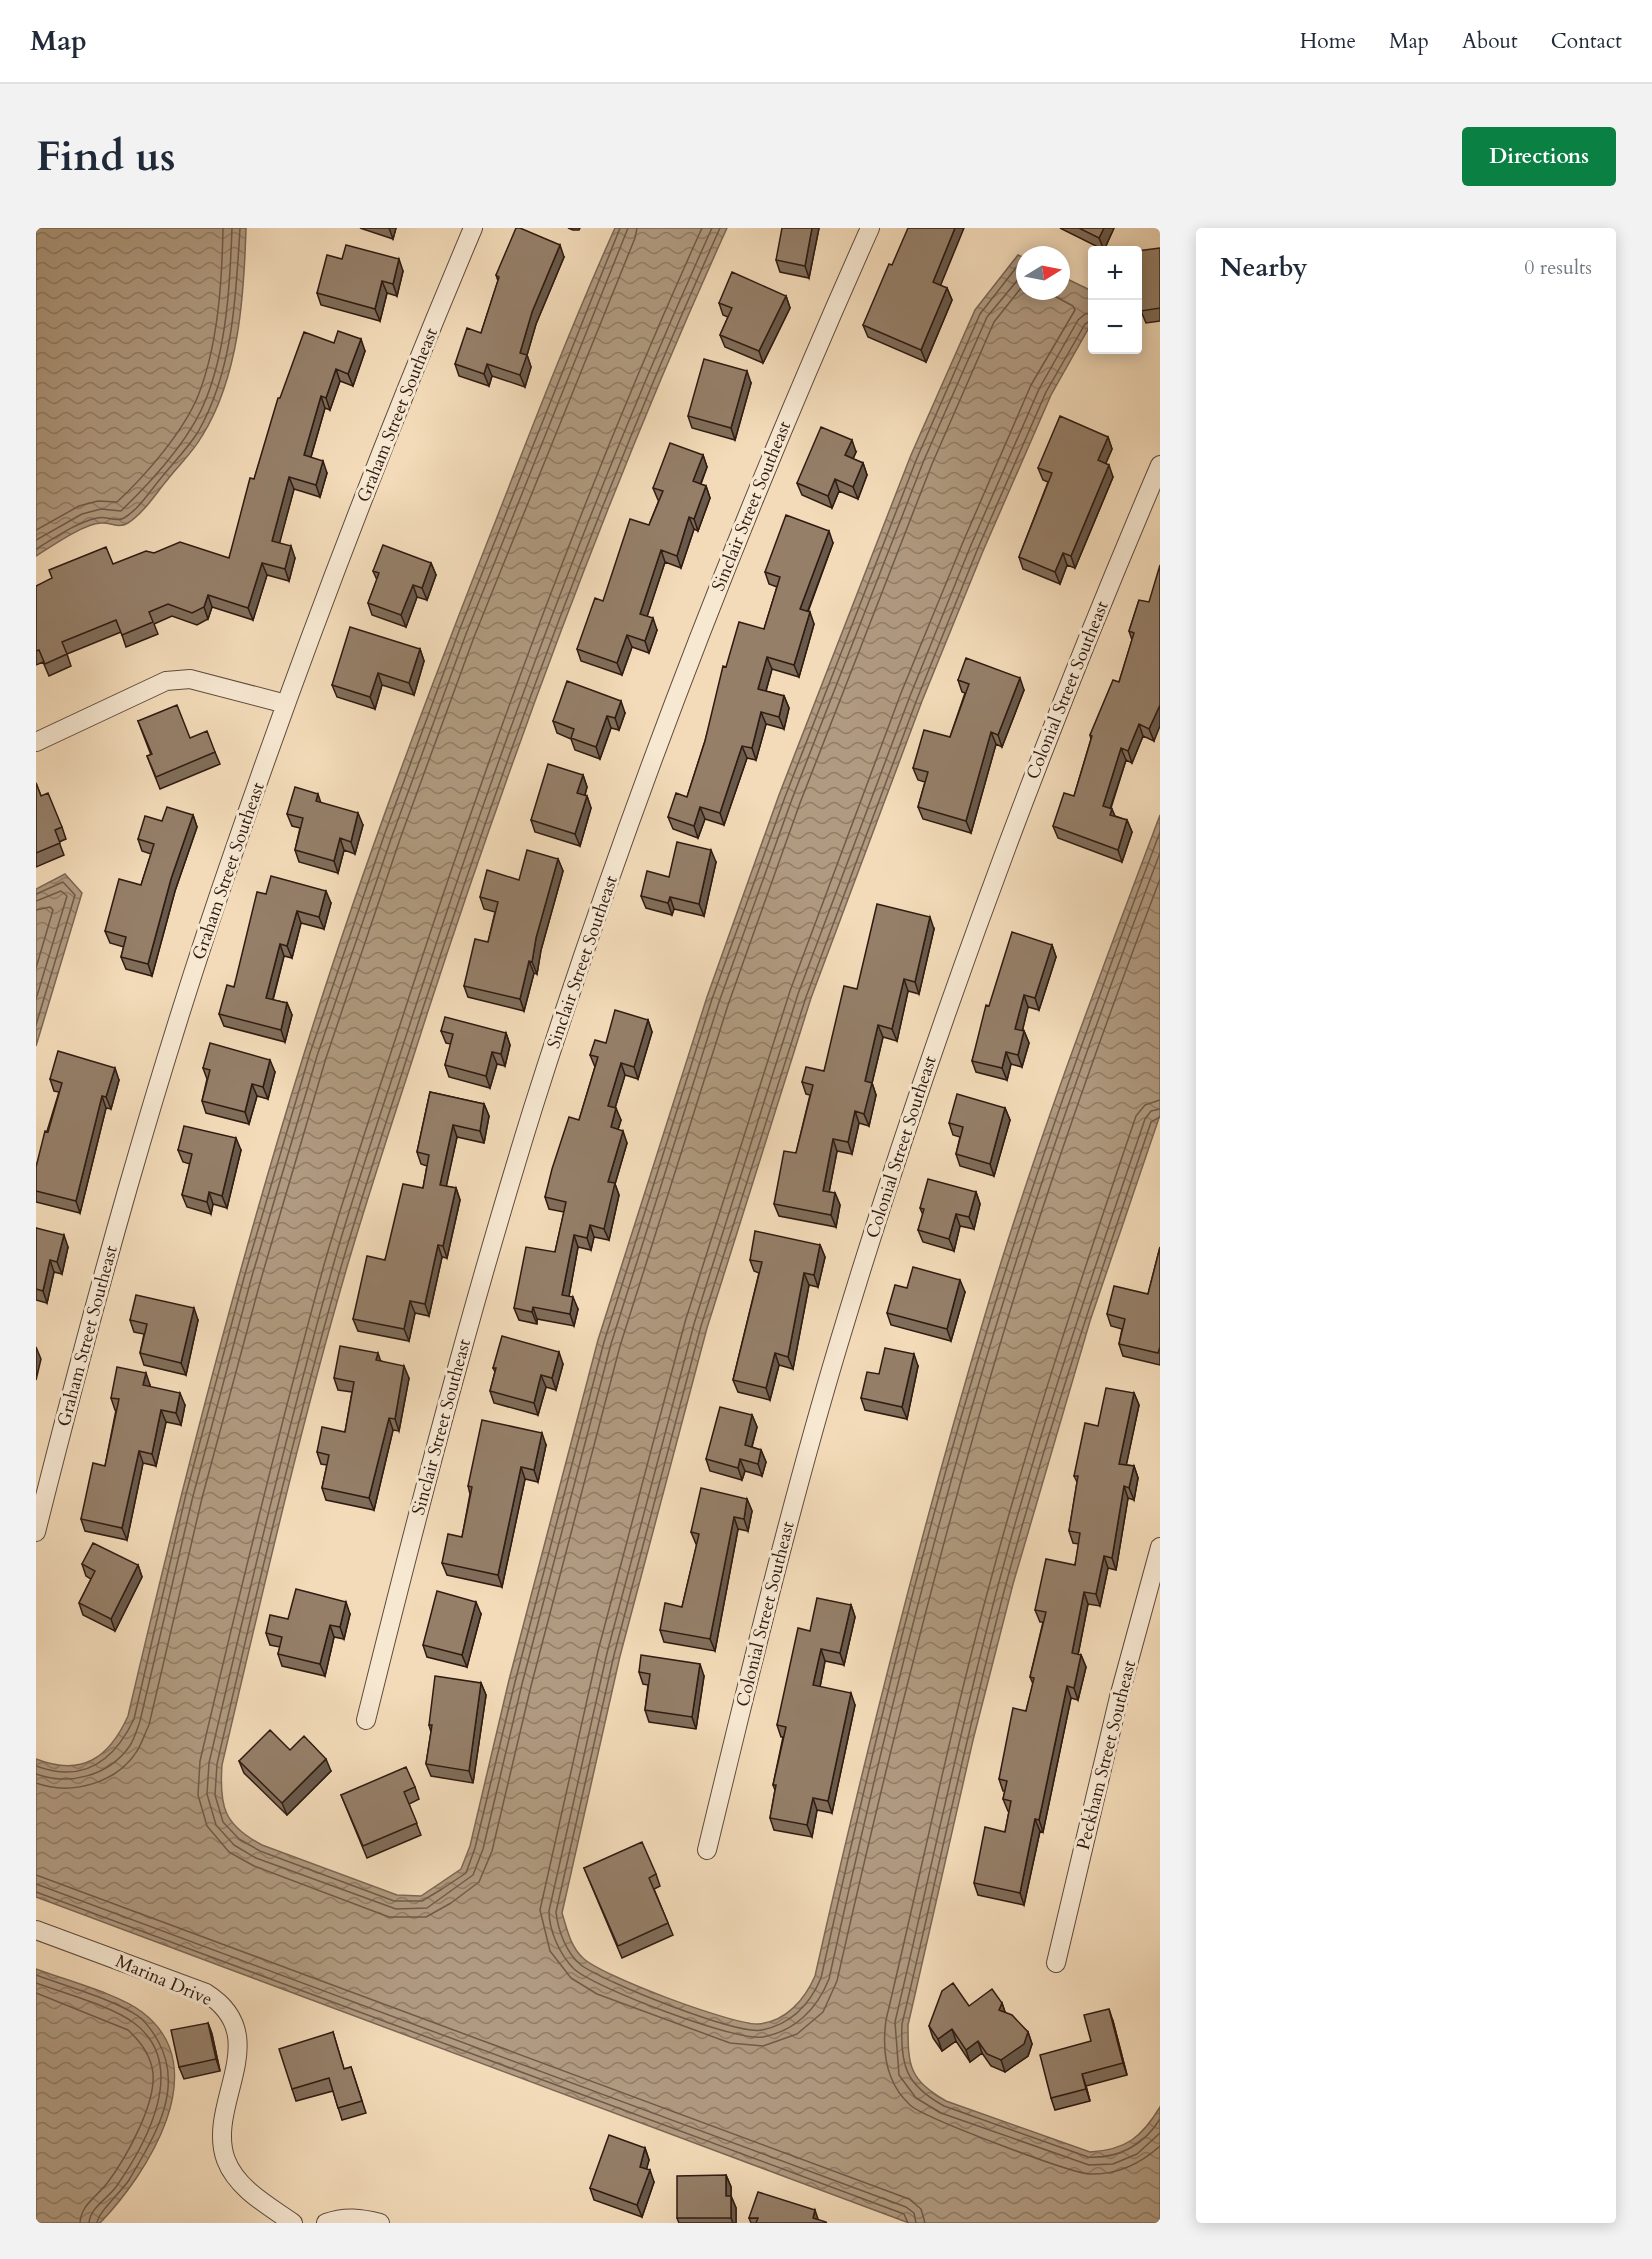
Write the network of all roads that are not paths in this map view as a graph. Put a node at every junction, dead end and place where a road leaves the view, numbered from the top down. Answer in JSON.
{"nodes":[{"id":1,"x":473,"y":228,"type":"edge"},
{"id":2,"x":870,"y":228,"type":"edge"},
{"id":3,"x":1160,"y":465,"type":"edge"},
{"id":4,"x":286,"y":704,"type":"junction"},
{"id":5,"x":36,"y":742,"type":"edge"},
{"id":6,"x":36,"y":1532,"type":"edge"},
{"id":7,"x":1160,"y":1547,"type":"edge"},
{"id":8,"x":366,"y":1720,"type":"dead end"},
{"id":9,"x":707,"y":1850,"type":"dead end"},
{"id":10,"x":36,"y":1930,"type":"edge"},
{"id":11,"x":1056,"y":1964,"type":"dead end"},
{"id":12,"x":292,"y":2223,"type":"edge"},
{"id":13,"x":326,"y":2223,"type":"edge"},
{"id":14,"x":380,"y":2223,"type":"edge"}],
"edges":[{"from":1,"to":4,"type":"street","name":"Graham Street Southeast"},
{"from":2,"to":8,"type":"street","name":"Sinclair Street Southeast"},
{"from":3,"to":9,"type":"street","name":"Colonial Street Southeast"},
{"from":4,"to":5,"type":"street"},
{"from":4,"to":6,"type":"street","name":"Graham Street Southeast"},
{"from":7,"to":11,"type":"street","name":"Peckham Street Southeast"},
{"from":10,"to":12,"type":"street","name":"Marina Drive"},
{"from":13,"to":14,"type":"street"}]}
